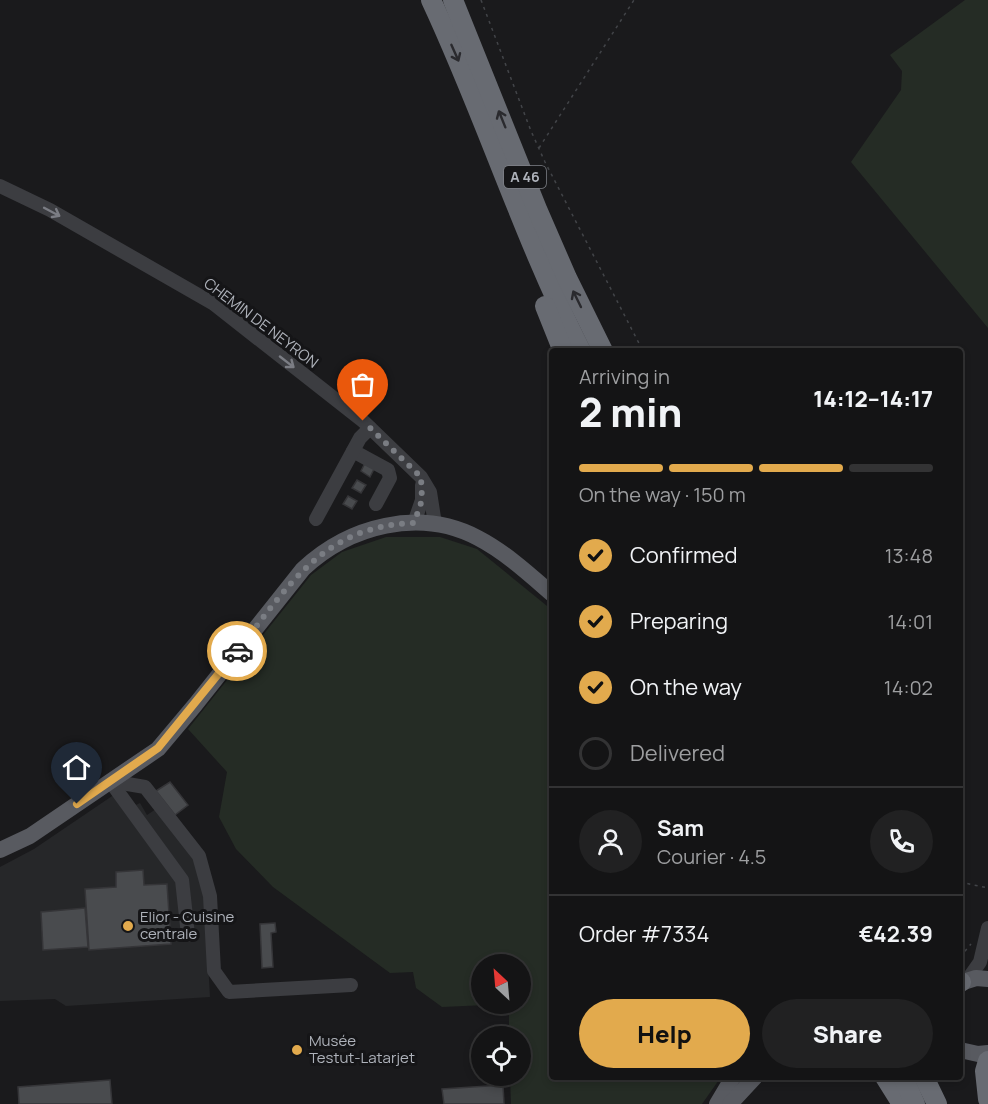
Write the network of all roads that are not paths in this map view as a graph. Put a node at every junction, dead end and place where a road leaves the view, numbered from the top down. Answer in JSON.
{"nodes":[{"id":1,"x":431,"y":0,"type":"edge"},
{"id":2,"x":453,"y":0,"type":"edge"},
{"id":3,"x":0,"y":186,"type":"edge"},
{"id":4,"x":508,"y":186,"type":"junction"},
{"id":5,"x":562,"y":348,"type":"edge"},
{"id":6,"x":580,"y":348,"type":"edge"},
{"id":7,"x":602,"y":348,"type":"edge"},
{"id":8,"x":367,"y":425,"type":"junction"},
{"id":9,"x":353,"y":451,"type":"junction"},
{"id":10,"x":421,"y":477,"type":"junction"},
{"id":11,"x":376,"y":504,"type":"dead end"},
{"id":12,"x":316,"y":519,"type":"dead end"},
{"id":13,"x":414,"y":523,"type":"junction"},
{"id":14,"x":435,"y":525,"type":"junction"},
{"id":15,"x":549,"y":592,"type":"edge"},
{"id":16,"x":110,"y":781,"type":"junction"},
{"id":17,"x":0,"y":850,"type":"edge"},
{"id":18,"x":988,"y":928,"type":"edge"},
{"id":19,"x":987,"y":932,"type":"edge"},
{"id":20,"x":188,"y":935,"type":"dead end"},
{"id":21,"x":988,"y":946,"type":"edge"},
{"id":22,"x":963,"y":980,"type":"edge"},
{"id":23,"x":988,"y":980,"type":"edge"},
{"id":24,"x":963,"y":981,"type":"edge"},
{"id":25,"x":351,"y":984,"type":"dead end"},
{"id":26,"x":963,"y":1052,"type":"edge"},
{"id":27,"x":988,"y":1053,"type":"edge"},
{"id":28,"x":988,"y":1061,"type":"edge"},
{"id":29,"x":731,"y":1080,"type":"edge"},
{"id":30,"x":752,"y":1080,"type":"edge"},
{"id":31,"x":887,"y":1080,"type":"edge"},
{"id":32,"x":904,"y":1080,"type":"edge"},
{"id":33,"x":922,"y":1080,"type":"edge"},
{"id":34,"x":926,"y":1080,"type":"edge"},
{"id":35,"x":988,"y":1099,"type":"edge"},
{"id":36,"x":717,"y":1104,"type":"edge"},
{"id":37,"x":730,"y":1104,"type":"edge"},
{"id":38,"x":901,"y":1104,"type":"edge"},
{"id":39,"x":915,"y":1104,"type":"edge"},
{"id":40,"x":937,"y":1104,"type":"edge"}],
"edges":[{"from":1,"to":4,"type":"highway","number":"A 46","one_way":true},
{"from":7,"to":2,"type":"highway","number":"A 46","one_way":true},
{"from":3,"to":8,"type":"street","name":"CHEMIN DE NEYRON","one_way":true},
{"from":4,"to":5,"type":"highway"},
{"from":4,"to":6,"type":"highway","number":"A 46"},
{"from":8,"to":9,"type":"street"},
{"from":8,"to":10,"type":"street","name":"CHEMIN DE NEYRON"},
{"from":9,"to":11,"type":"street"},
{"from":9,"to":12,"type":"street"},
{"from":10,"to":13,"type":"street"},
{"from":10,"to":14,"type":"street","name":"CHEMIN DE NEYRON"},
{"from":13,"to":14,"type":"main road"},
{"from":13,"to":16,"type":"main road"},
{"from":14,"to":15,"type":"main road"},
{"from":16,"to":17,"type":"main road"},
{"from":16,"to":20,"type":"street"},
{"from":16,"to":25,"type":"street"},
{"from":18,"to":19,"type":"street"},
{"from":19,"to":21,"type":"street"},
{"from":19,"to":22,"type":"street"},
{"from":23,"to":24,"type":"main road"},
{"from":26,"to":27,"type":"main road"},
{"from":28,"to":35,"type":"highway"},
{"from":29,"to":36,"type":"main road"},
{"from":30,"to":37,"type":"main road"},
{"from":31,"to":38,"type":"highway"},
{"from":32,"to":39,"type":"highway"},
{"from":33,"to":38,"type":"main road"},
{"from":34,"to":40,"type":"highway"}]}
